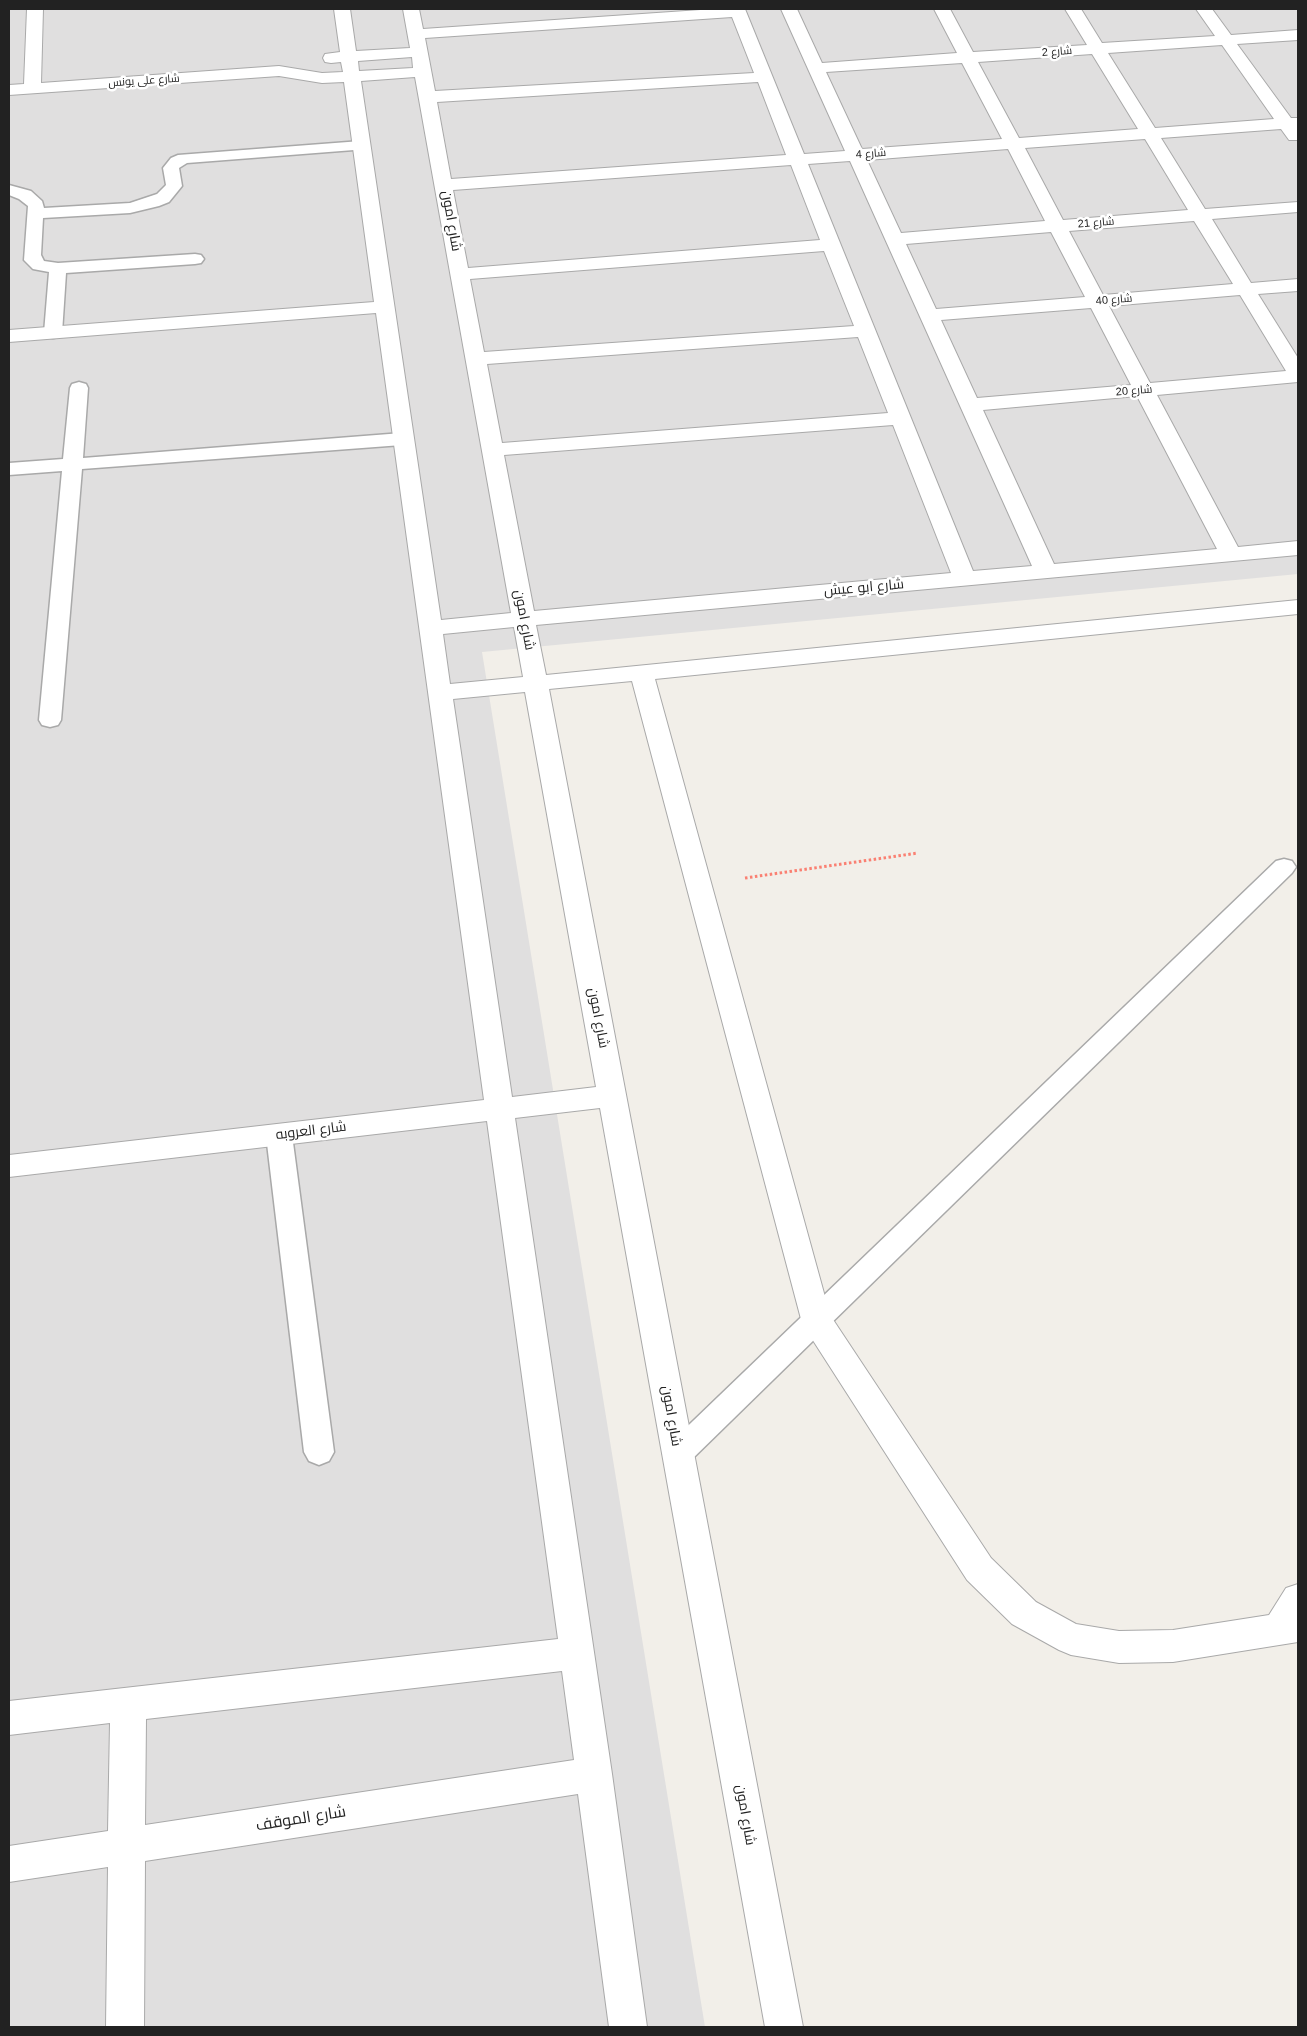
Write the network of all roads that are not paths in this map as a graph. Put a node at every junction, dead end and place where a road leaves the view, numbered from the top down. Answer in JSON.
{"nodes":[{"id":1,"x":35,"y":9,"type":"edge"},
{"id":2,"x":342,"y":9,"type":"edge"},
{"id":3,"x":789,"y":9,"type":"edge"},
{"id":4,"x":798,"y":9,"type":"edge"},
{"id":5,"x":942,"y":9,"type":"edge"},
{"id":6,"x":1073,"y":9,"type":"edge"},
{"id":7,"x":1204,"y":9,"type":"edge"},
{"id":8,"x":738,"y":10,"type":"edge"},
{"id":9,"x":1298,"y":35,"type":"edge"},
{"id":10,"x":1226,"y":40,"type":"junction"},
{"id":11,"x":1098,"y":49,"type":"junction"},
{"id":12,"x":419,"y":53,"type":"edge"},
{"id":13,"x":967,"y":58,"type":"junction"},
{"id":14,"x":350,"y":67,"type":"junction"},
{"id":15,"x":816,"y":68,"type":"junction"},
{"id":16,"x":764,"y":77,"type":"junction"},
{"id":17,"x":32,"y":89,"type":"junction"},
{"id":18,"x":9,"y":90,"type":"edge"},
{"id":19,"x":1292,"y":123,"type":"edge"},
{"id":20,"x":1150,"y":134,"type":"junction"},
{"id":21,"x":1298,"y":141,"type":"edge"},
{"id":22,"x":1013,"y":144,"type":"junction"},
{"id":23,"x":361,"y":146,"type":"junction"},
{"id":24,"x":856,"y":155,"type":"junction"},
{"id":25,"x":797,"y":160,"type":"junction"},
{"id":26,"x":444,"y":185,"type":"junction"},
{"id":27,"x":9,"y":190,"type":"edge"},
{"id":28,"x":1298,"y":207,"type":"edge"},
{"id":29,"x":35,"y":213,"type":"junction"},
{"id":30,"x":1200,"y":215,"type":"junction"},
{"id":31,"x":1057,"y":226,"type":"junction"},
{"id":32,"x":894,"y":239,"type":"junction"},
{"id":33,"x":831,"y":245,"type":"junction"},
{"id":34,"x":195,"y":260,"type":"dead end"},
{"id":35,"x":58,"y":268,"type":"junction"},
{"id":36,"x":460,"y":274,"type":"junction"},
{"id":37,"x":1298,"y":285,"type":"edge"},
{"id":38,"x":1246,"y":289,"type":"junction"},
{"id":39,"x":1096,"y":301,"type":"junction"},
{"id":40,"x":383,"y":307,"type":"junction"},
{"id":41,"x":929,"y":315,"type":"junction"},
{"id":42,"x":866,"y":331,"type":"junction"},
{"id":43,"x":53,"y":333,"type":"junction"},
{"id":44,"x":9,"y":336,"type":"edge"},
{"id":45,"x":476,"y":359,"type":"junction"},
{"id":46,"x":1298,"y":375,"type":"edge"},
{"id":47,"x":79,"y":388,"type":"dead end"},
{"id":48,"x":1144,"y":390,"type":"junction"},
{"id":49,"x":970,"y":405,"type":"junction"},
{"id":50,"x":900,"y":418,"type":"junction"},
{"id":51,"x":402,"y":439,"type":"junction"},
{"id":52,"x":493,"y":450,"type":"junction"},
{"id":53,"x":74,"y":464,"type":"junction"},
{"id":54,"x":9,"y":469,"type":"edge"},
{"id":55,"x":1298,"y":548,"type":"edge"},
{"id":56,"x":1230,"y":554,"type":"junction"},
{"id":57,"x":1046,"y":571,"type":"junction"},
{"id":58,"x":965,"y":579,"type":"junction"},
{"id":59,"x":1298,"y":607,"type":"edge"},
{"id":60,"x":524,"y":619,"type":"junction"},
{"id":61,"x":430,"y":628,"type":"junction"},
{"id":62,"x":642,"y":673,"type":"junction"},
{"id":63,"x":536,"y":684,"type":"junction"},
{"id":64,"x":439,"y":693,"type":"junction"},
{"id":65,"x":50,"y":720,"type":"dead end"},
{"id":66,"x":1284,"y":867,"type":"dead end"},
{"id":67,"x":612,"y":1096,"type":"junction"},
{"id":68,"x":499,"y":1110,"type":"junction"},
{"id":69,"x":279,"y":1135,"type":"junction"},
{"id":70,"x":9,"y":1166,"type":"edge"},
{"id":71,"x":816,"y":1319,"type":"junction"},
{"id":72,"x":319,"y":1452,"type":"dead end"},
{"id":73,"x":678,"y":1454,"type":"junction"},
{"id":74,"x":1298,"y":1599,"type":"edge"},
{"id":75,"x":1288,"y":1628,"type":"edge"},
{"id":76,"x":577,"y":1653,"type":"junction"},
{"id":77,"x":128,"y":1703,"type":"junction"},
{"id":78,"x":9,"y":1718,"type":"edge"},
{"id":79,"x":594,"y":1774,"type":"junction"},
{"id":80,"x":126,"y":1846,"type":"junction"},
{"id":81,"x":9,"y":1864,"type":"edge"},
{"id":82,"x":125,"y":2027,"type":"edge"},
{"id":83,"x":628,"y":2027,"type":"edge"},
{"id":84,"x":784,"y":2027,"type":"edge"}],
"edges":[{"from":1,"to":17,"type":"street"},
{"from":2,"to":14,"type":"street"},
{"from":3,"to":4,"type":"street"},
{"from":3,"to":15,"type":"street"},
{"from":5,"to":13,"type":"street"},
{"from":6,"to":11,"type":"street"},
{"from":7,"to":10,"type":"street"},
{"from":8,"to":12,"type":"street"},
{"from":8,"to":16,"type":"street"},
{"from":9,"to":10,"type":"street","name":"شارع 2"},
{"from":10,"to":11,"type":"street","name":"شارع 2"},
{"from":10,"to":19,"type":"street"},
{"from":11,"to":13,"type":"street","name":"شارع 2"},
{"from":11,"to":20,"type":"street"},
{"from":12,"to":14,"type":"street","name":"شارع على يونس"},
{"from":12,"to":16,"type":"street"},
{"from":12,"to":26,"type":"street","name":"شارع امون"},
{"from":13,"to":15,"type":"street","name":"شارع 2"},
{"from":13,"to":22,"type":"street"},
{"from":14,"to":17,"type":"street","name":"شارع على يونس"},
{"from":14,"to":23,"type":"street"},
{"from":15,"to":24,"type":"street"},
{"from":16,"to":25,"type":"street"},
{"from":17,"to":18,"type":"street","name":"شارع على يونس"},
{"from":19,"to":20,"type":"street","name":"شارع 4"},
{"from":19,"to":21,"type":"street"},
{"from":20,"to":22,"type":"street","name":"شارع 4"},
{"from":20,"to":30,"type":"street"},
{"from":22,"to":24,"type":"street","name":"شارع 4"},
{"from":22,"to":31,"type":"street"},
{"from":23,"to":29,"type":"lane"},
{"from":23,"to":40,"type":"street"},
{"from":24,"to":25,"type":"street","name":"شارع 4"},
{"from":24,"to":32,"type":"street"},
{"from":25,"to":26,"type":"street","name":"شارع 4"},
{"from":25,"to":33,"type":"street"},
{"from":26,"to":36,"type":"street","name":"شارع امون"},
{"from":27,"to":29,"type":"lane"},
{"from":28,"to":30,"type":"street","name":"شارع 21"},
{"from":29,"to":35,"type":"lane"},
{"from":30,"to":31,"type":"street","name":"شارع 21"},
{"from":30,"to":38,"type":"street"},
{"from":31,"to":32,"type":"street","name":"شارع 21"},
{"from":31,"to":39,"type":"street"},
{"from":32,"to":41,"type":"street"},
{"from":33,"to":36,"type":"street"},
{"from":33,"to":42,"type":"street"},
{"from":34,"to":35,"type":"lane"},
{"from":35,"to":43,"type":"lane"},
{"from":36,"to":45,"type":"street","name":"شارع امون"},
{"from":37,"to":38,"type":"street","name":"شارع 40"},
{"from":38,"to":39,"type":"street","name":"شارع 40"},
{"from":38,"to":46,"type":"street"},
{"from":39,"to":41,"type":"street","name":"شارع 40"},
{"from":39,"to":48,"type":"street"},
{"from":40,"to":43,"type":"street"},
{"from":40,"to":51,"type":"street"},
{"from":41,"to":49,"type":"street"},
{"from":42,"to":45,"type":"street"},
{"from":42,"to":50,"type":"street"},
{"from":43,"to":44,"type":"street"},
{"from":45,"to":52,"type":"street","name":"شارع امون"},
{"from":46,"to":48,"type":"street","name":"شارع 20"},
{"from":47,"to":53,"type":"lane"},
{"from":48,"to":49,"type":"street","name":"شارع 20"},
{"from":48,"to":56,"type":"street"},
{"from":49,"to":57,"type":"street"},
{"from":50,"to":52,"type":"street"},
{"from":50,"to":58,"type":"street"},
{"from":51,"to":53,"type":"lane"},
{"from":51,"to":61,"type":"street"},
{"from":52,"to":60,"type":"street","name":"شارع امون"},
{"from":53,"to":54,"type":"lane"},
{"from":53,"to":65,"type":"lane"},
{"from":55,"to":56,"type":"street","name":"شارع ابو عيش"},
{"from":56,"to":57,"type":"street","name":"شارع ابو عيش"},
{"from":57,"to":58,"type":"street","name":"شارع ابو عيش"},
{"from":58,"to":60,"type":"street","name":"شارع ابو عيش"},
{"from":59,"to":62,"type":"street"},
{"from":60,"to":61,"type":"street","name":"شارع ابو عيش"},
{"from":60,"to":63,"type":"street","name":"شارع امون"},
{"from":61,"to":64,"type":"street"},
{"from":62,"to":63,"type":"street"},
{"from":62,"to":71,"type":"street"},
{"from":63,"to":64,"type":"street"},
{"from":63,"to":67,"type":"street","name":"شارع امون"},
{"from":64,"to":68,"type":"street"},
{"from":66,"to":71,"type":"lane"},
{"from":67,"to":68,"type":"street","name":"شارع العروبه"},
{"from":67,"to":73,"type":"street","name":"شارع امون"},
{"from":68,"to":69,"type":"street","name":"شارع العروبه"},
{"from":68,"to":76,"type":"street"},
{"from":69,"to":70,"type":"street","name":"شارع العروبه"},
{"from":69,"to":72,"type":"lane"},
{"from":71,"to":73,"type":"lane"},
{"from":71,"to":75,"type":"street"},
{"from":73,"to":84,"type":"street","name":"شارع امون"},
{"from":74,"to":75,"type":"street"},
{"from":76,"to":77,"type":"street"},
{"from":76,"to":79,"type":"street"},
{"from":77,"to":78,"type":"street"},
{"from":77,"to":80,"type":"street"},
{"from":79,"to":80,"type":"street","name":"شارع الموقف"},
{"from":79,"to":83,"type":"street"},
{"from":80,"to":81,"type":"street","name":"شارع الموقف"},
{"from":80,"to":82,"type":"street"}]}
